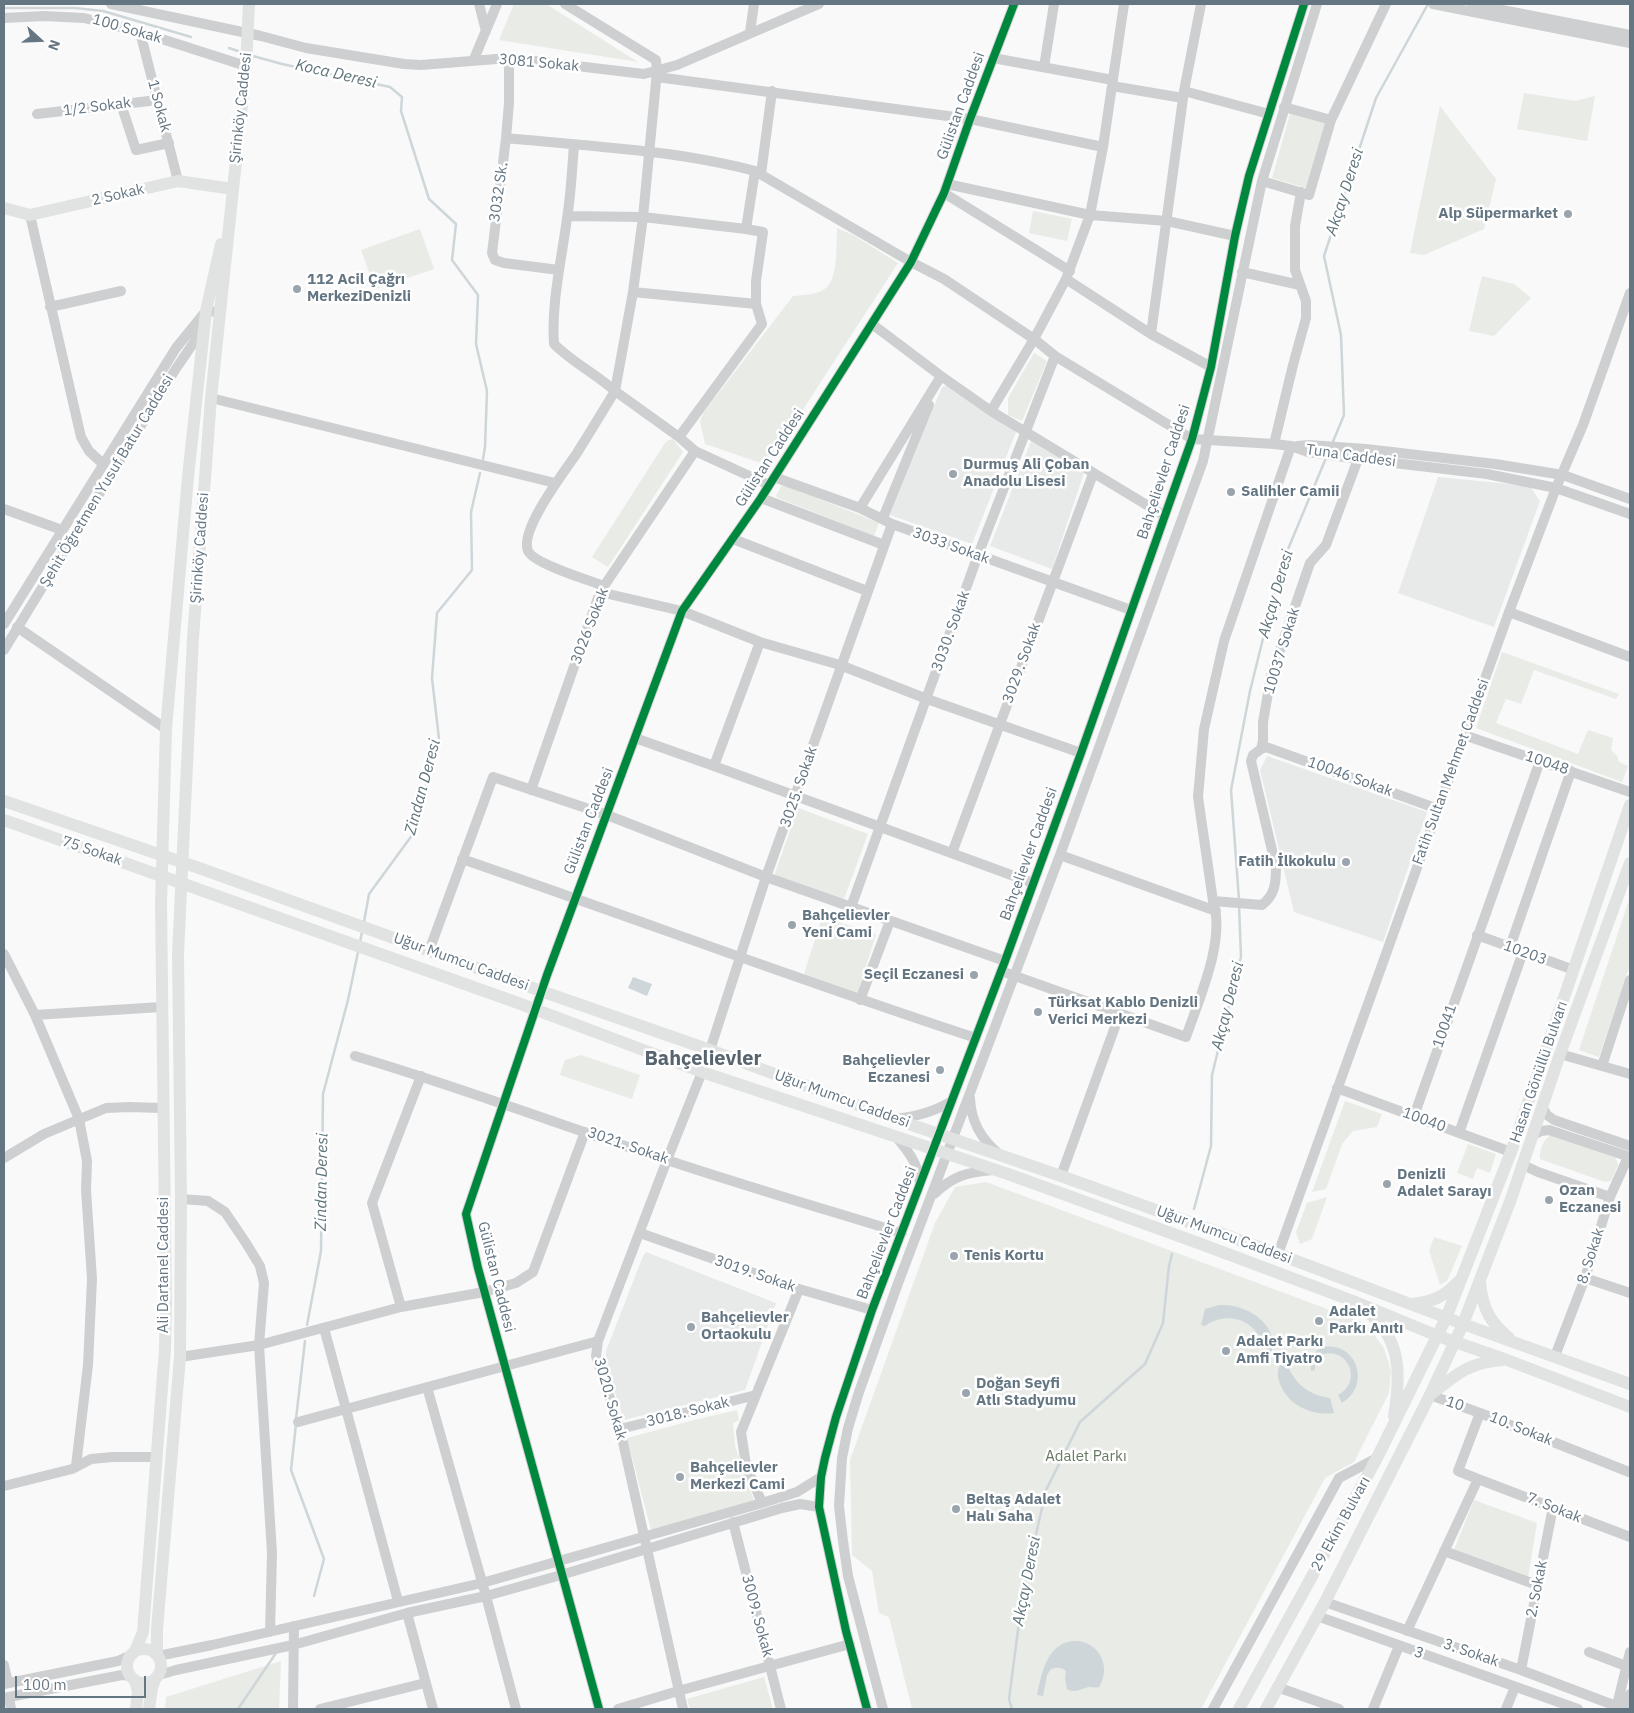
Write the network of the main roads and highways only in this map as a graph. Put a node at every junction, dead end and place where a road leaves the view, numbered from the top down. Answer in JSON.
{"nodes":[{"id":1,"x":249,"y":4,"type":"edge"},
{"id":2,"x":233,"y":189,"type":"junction"},
{"id":3,"x":4,"y":208,"type":"edge"},
{"id":4,"x":230,"y":213,"type":"junction"},
{"id":5,"x":4,"y":801,"type":"edge"},
{"id":6,"x":1630,"y":805,"type":"edge"},
{"id":7,"x":4,"y":820,"type":"edge"},
{"id":8,"x":161,"y":854,"type":"junction"},
{"id":9,"x":181,"y":861,"type":"junction"},
{"id":10,"x":1630,"y":862,"type":"edge"},
{"id":11,"x":161,"y":876,"type":"junction"},
{"id":12,"x":180,"y":884,"type":"junction"},
{"id":13,"x":1463,"y":1276,"type":"junction"},
{"id":14,"x":1480,"y":1283,"type":"junction"},
{"id":15,"x":1353,"y":1301,"type":"junction"},
{"id":16,"x":1410,"y":1304,"type":"junction"},
{"id":17,"x":1446,"y":1318,"type":"junction"},
{"id":18,"x":1463,"y":1324,"type":"junction"},
{"id":19,"x":1438,"y":1336,"type":"junction"},
{"id":20,"x":1455,"y":1342,"type":"junction"},
{"id":21,"x":1513,"y":1342,"type":"junction"},
{"id":22,"x":1507,"y":1360,"type":"junction"},
{"id":23,"x":1630,"y":1384,"type":"edge"},
{"id":24,"x":1430,"y":1395,"type":"junction"},
{"id":25,"x":1630,"y":1407,"type":"edge"},
{"id":26,"x":1392,"y":1430,"type":"junction"},
{"id":27,"x":133,"y":1653,"type":"junction"},
{"id":28,"x":158,"y":1655,"type":"junction"},
{"id":29,"x":157,"y":1677,"type":"junction"},
{"id":30,"x":133,"y":1678,"type":"junction"},
{"id":31,"x":136,"y":1709,"type":"edge"},
{"id":32,"x":149,"y":1709,"type":"edge"},
{"id":33,"x":1239,"y":1709,"type":"edge"},
{"id":34,"x":1266,"y":1709,"type":"edge"}],
"edges":[{"from":1,"to":2,"type":"main road","name":"Şirinköy Caddesi"},
{"from":2,"to":3,"type":"main road","name":"2 Sokak"},
{"from":2,"to":4,"type":"main road","name":"Şirinköy Caddesi"},
{"from":4,"to":8,"type":"main road","name":"Şirinköy Caddesi"},
{"from":4,"to":9,"type":"main road","name":"Şirinköy Caddesi"},
{"from":5,"to":8,"type":"main road","name":"75 Sokak"},
{"from":6,"to":13,"type":"main road","name":"Hasan Gönüllü Bulvarı"},
{"from":7,"to":11,"type":"main road","name":"75 Sokak"},
{"from":8,"to":9,"type":"main road","name":"75 Sokak"},
{"from":8,"to":11,"type":"main road","name":"Şirinköy Caddesi"},
{"from":9,"to":12,"type":"main road","name":"Şirinköy Caddesi"},
{"from":9,"to":16,"type":"main road","name":"Uğur Mumcu Caddesi"},
{"from":10,"to":14,"type":"main road","name":"Hasan Gönüllü Bulvarı"},
{"from":11,"to":12,"type":"main road","name":"75 Sokak"},
{"from":11,"to":27,"type":"main road","name":"Ali Dartanel Caddesi"},
{"from":12,"to":15,"type":"main road","name":"Uğur Mumcu Caddesi"},
{"from":12,"to":28,"type":"main road","name":"Ali Dartanel Caddesi"},
{"from":13,"to":16,"type":"main road"},
{"from":13,"to":17,"type":"main road","name":"Hasan Gönüllü Bulvarı"},
{"from":14,"to":18,"type":"main road","name":"Hasan Gönüllü Bulvarı"},
{"from":14,"to":21,"type":"main road"},
{"from":15,"to":19,"type":"main road","name":"Uğur Mumcu Caddesi"},
{"from":15,"to":26,"type":"main road"},
{"from":16,"to":17,"type":"main road","name":"Uğur Mumcu Caddesi"},
{"from":17,"to":18,"type":"main road","name":"Uğur Mumcu Caddesi"},
{"from":17,"to":19,"type":"main road","name":"Hasan Gönüllü Bulvarı"},
{"from":18,"to":20,"type":"main road","name":"Hasan Gönüllü Bulvarı"},
{"from":18,"to":21,"type":"main road","name":"Uğur Mumcu Caddesi"},
{"from":19,"to":20,"type":"main road","name":"Uğur Mumcu Caddesi"},
{"from":19,"to":26,"type":"main road","name":"29 Ekim Bulvarı"},
{"from":20,"to":22,"type":"main road","name":"Uğur Mumcu Caddesi"},
{"from":20,"to":24,"type":"main road","name":"29 Ekim Bulvarı"},
{"from":21,"to":23,"type":"main road","name":"Uğur Mumcu Caddesi"},
{"from":22,"to":24,"type":"main road"},
{"from":22,"to":25,"type":"main road","name":"Uğur Mumcu Caddesi"},
{"from":24,"to":34,"type":"main road","name":"29 Ekim Bulvarı"},
{"from":26,"to":33,"type":"main road","name":"29 Ekim Bulvarı"},
{"from":27,"to":28,"type":"main road"},
{"from":27,"to":30,"type":"main road","name":"Ali Dartanel Caddesi"},
{"from":28,"to":29,"type":"main road","name":"Ali Dartanel Caddesi"},
{"from":29,"to":30,"type":"main road"},
{"from":29,"to":32,"type":"main road","name":"Ali Dartanel Caddesi"},
{"from":30,"to":31,"type":"main road","name":"Ali Dartanel Caddesi"}]}
